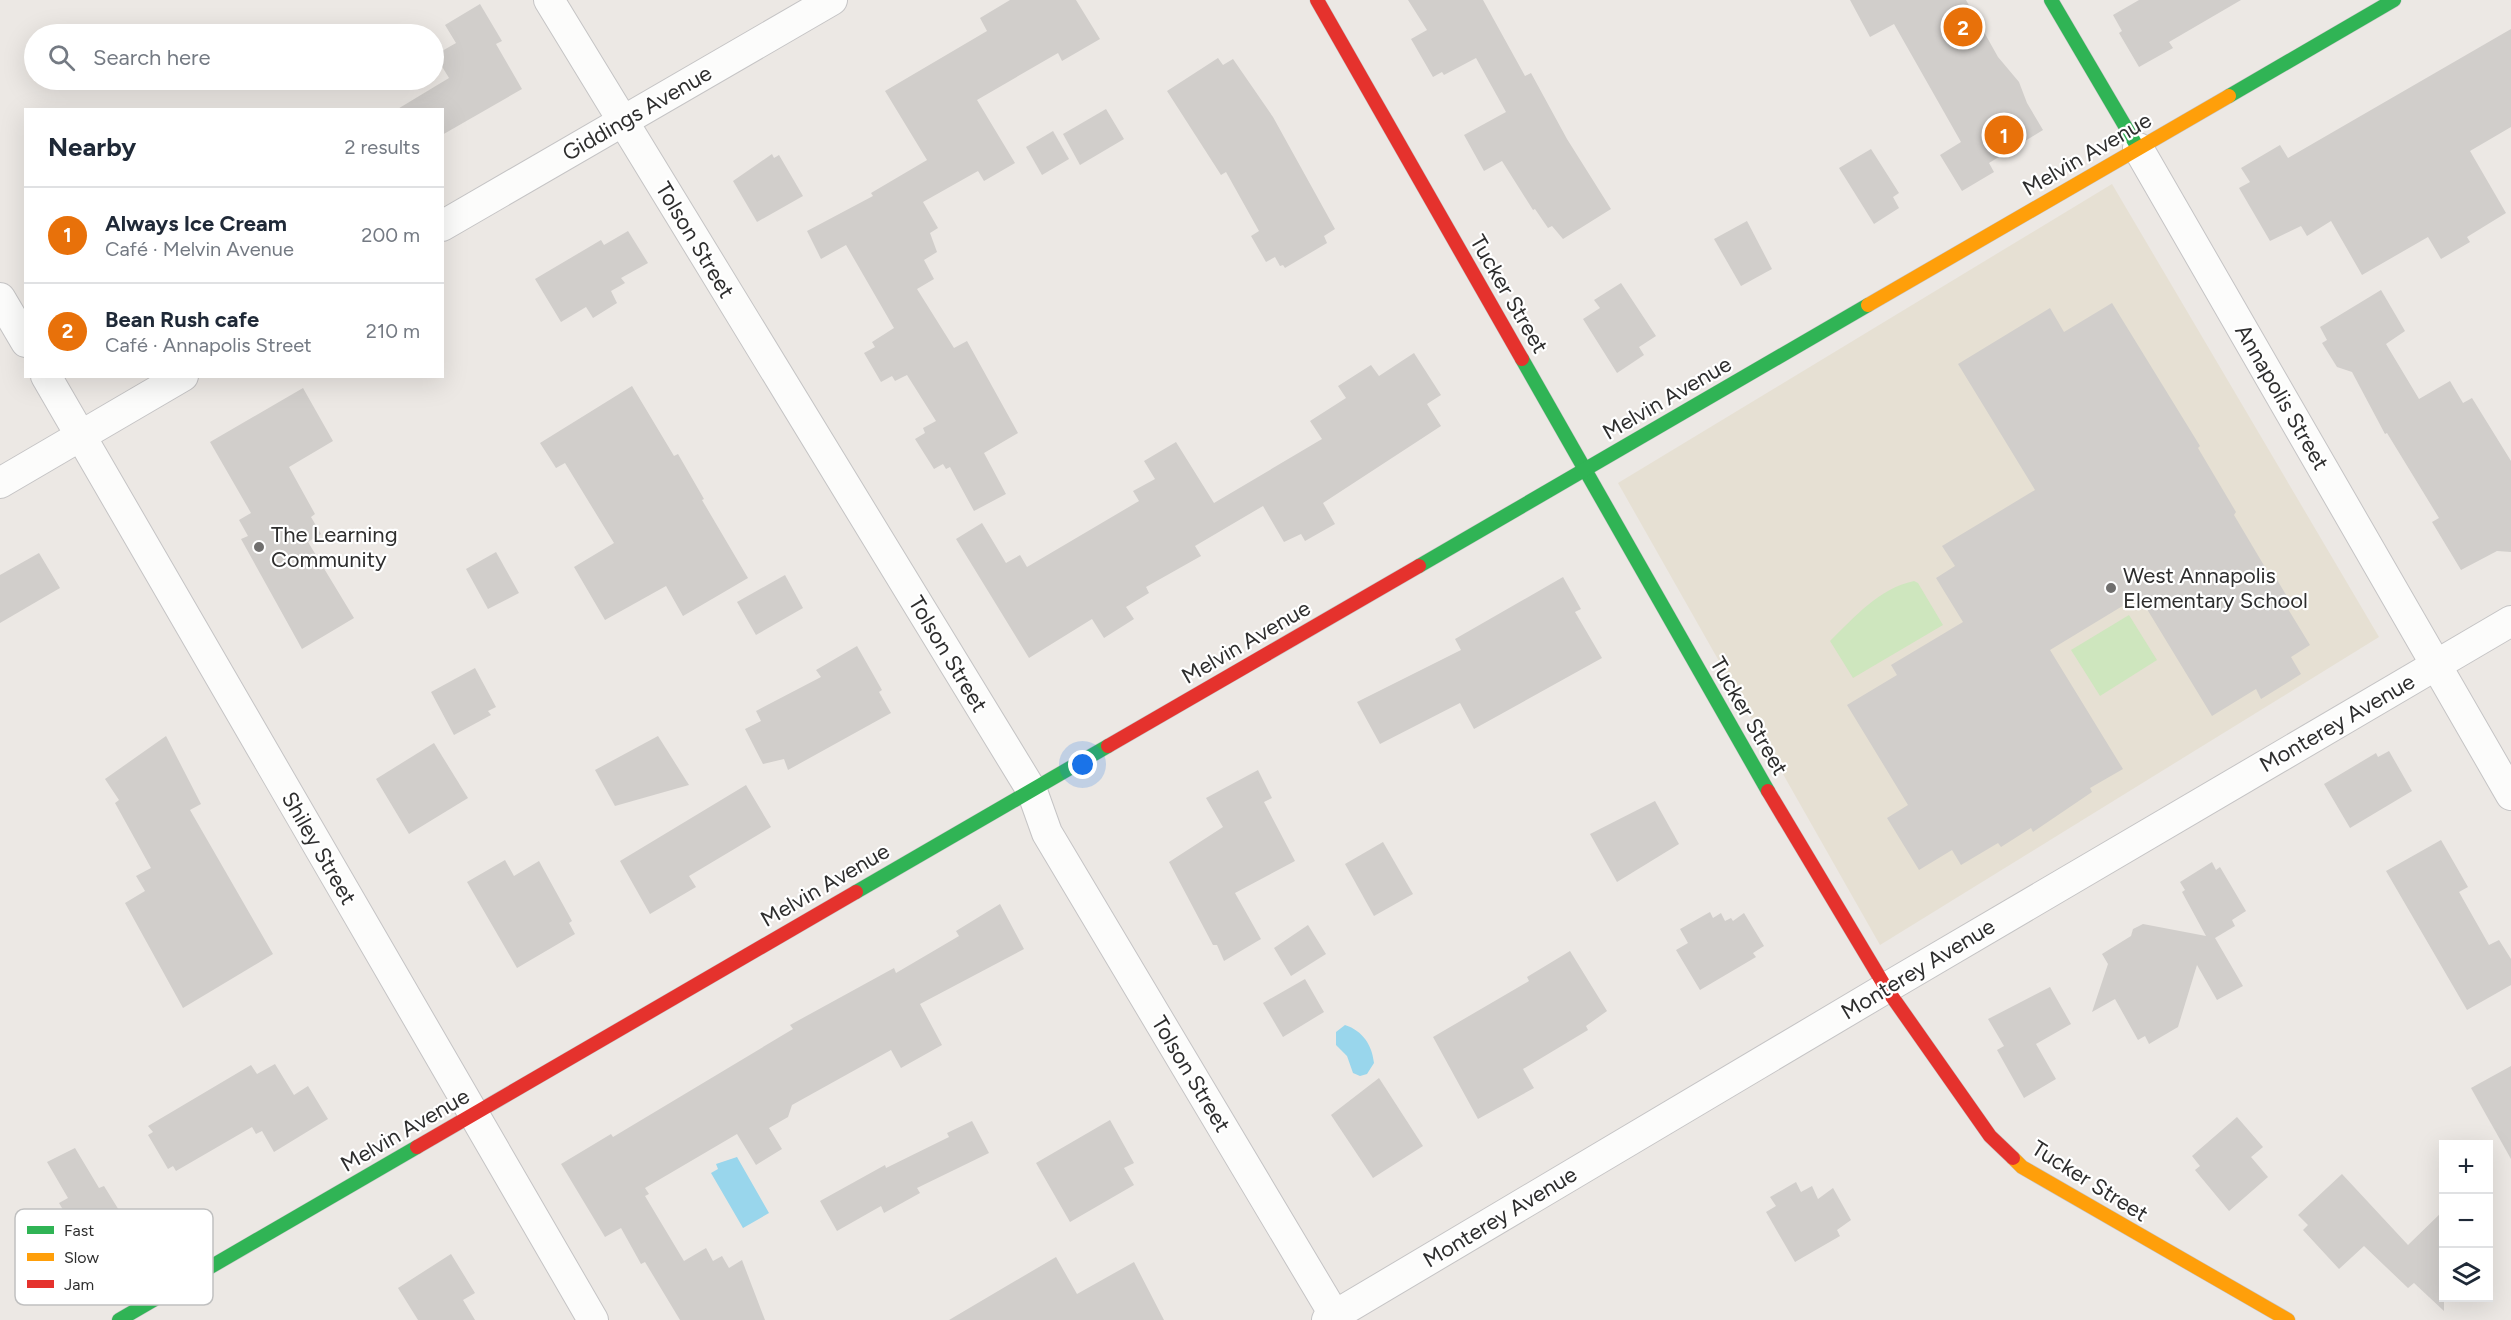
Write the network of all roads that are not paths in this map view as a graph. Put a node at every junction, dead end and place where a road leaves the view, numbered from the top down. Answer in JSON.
{"nodes":[{"id":1,"x":549,"y":0,"type":"edge"},
{"id":2,"x":832,"y":0,"type":"edge"},
{"id":3,"x":1317,"y":0,"type":"edge"},
{"id":4,"x":2051,"y":0,"type":"edge"},
{"id":5,"x":2394,"y":0,"type":"edge"},
{"id":6,"x":623,"y":121,"type":"junction"},
{"id":7,"x":2138,"y":148,"type":"junction"},
{"id":8,"x":444,"y":225,"type":"edge"},
{"id":9,"x":0,"y":298,"type":"edge"},
{"id":10,"x":24,"y":339,"type":"edge"},
{"id":11,"x":47,"y":378,"type":"edge"},
{"id":12,"x":180,"y":378,"type":"edge"},
{"id":13,"x":80,"y":436,"type":"junction"},
{"id":14,"x":1585,"y":470,"type":"junction"},
{"id":15,"x":0,"y":483,"type":"edge"},
{"id":16,"x":2511,"y":621,"type":"edge"},
{"id":17,"x":2436,"y":665,"type":"junction"},
{"id":18,"x":1032,"y":791,"type":"junction"},
{"id":19,"x":2511,"y":795,"type":"edge"},
{"id":20,"x":1886,"y":988,"type":"junction"},
{"id":21,"x":474,"y":1114,"type":"junction"},
{"id":22,"x":213,"y":1265,"type":"edge"},
{"id":23,"x":145,"y":1305,"type":"edge"},
{"id":24,"x":1331,"y":1318,"type":"edge"},
{"id":25,"x":119,"y":1320,"type":"edge"},
{"id":26,"x":593,"y":1320,"type":"edge"},
{"id":27,"x":2288,"y":1320,"type":"edge"}],
"edges":[{"from":1,"to":6,"type":"street","name":"Tolson Street"},
{"from":2,"to":6,"type":"street","name":"Giddings Avenue"},
{"from":3,"to":14,"type":"street","name":"Tucker Street"},
{"from":4,"to":7,"type":"street","name":"Annapolis Street"},
{"from":5,"to":7,"type":"street","name":"Melvin Avenue"},
{"from":6,"to":8,"type":"street","name":"Giddings Avenue"},
{"from":6,"to":18,"type":"street","name":"Tolson Street"},
{"from":7,"to":14,"type":"street","name":"Melvin Avenue"},
{"from":7,"to":17,"type":"street","name":"Annapolis Street"},
{"from":9,"to":10,"type":"street"},
{"from":11,"to":13,"type":"street","name":"Shiley Street"},
{"from":12,"to":13,"type":"street"},
{"from":13,"to":15,"type":"street"},
{"from":13,"to":21,"type":"street","name":"Shiley Street"},
{"from":14,"to":18,"type":"street","name":"Melvin Avenue"},
{"from":14,"to":20,"type":"street","name":"Tucker Street"},
{"from":16,"to":17,"type":"street","name":"Monterey Avenue"},
{"from":17,"to":19,"type":"street","name":"Annapolis Street"},
{"from":17,"to":20,"type":"street","name":"Monterey Avenue"},
{"from":18,"to":21,"type":"street","name":"Melvin Avenue"},
{"from":18,"to":24,"type":"street","name":"Tolson Street"},
{"from":20,"to":24,"type":"street","name":"Monterey Avenue"},
{"from":20,"to":27,"type":"street","name":"Tucker Street"},
{"from":21,"to":22,"type":"street","name":"Melvin Avenue"},
{"from":21,"to":26,"type":"street","name":"Shiley Street"},
{"from":23,"to":25,"type":"street","name":"Melvin Avenue"}]}
